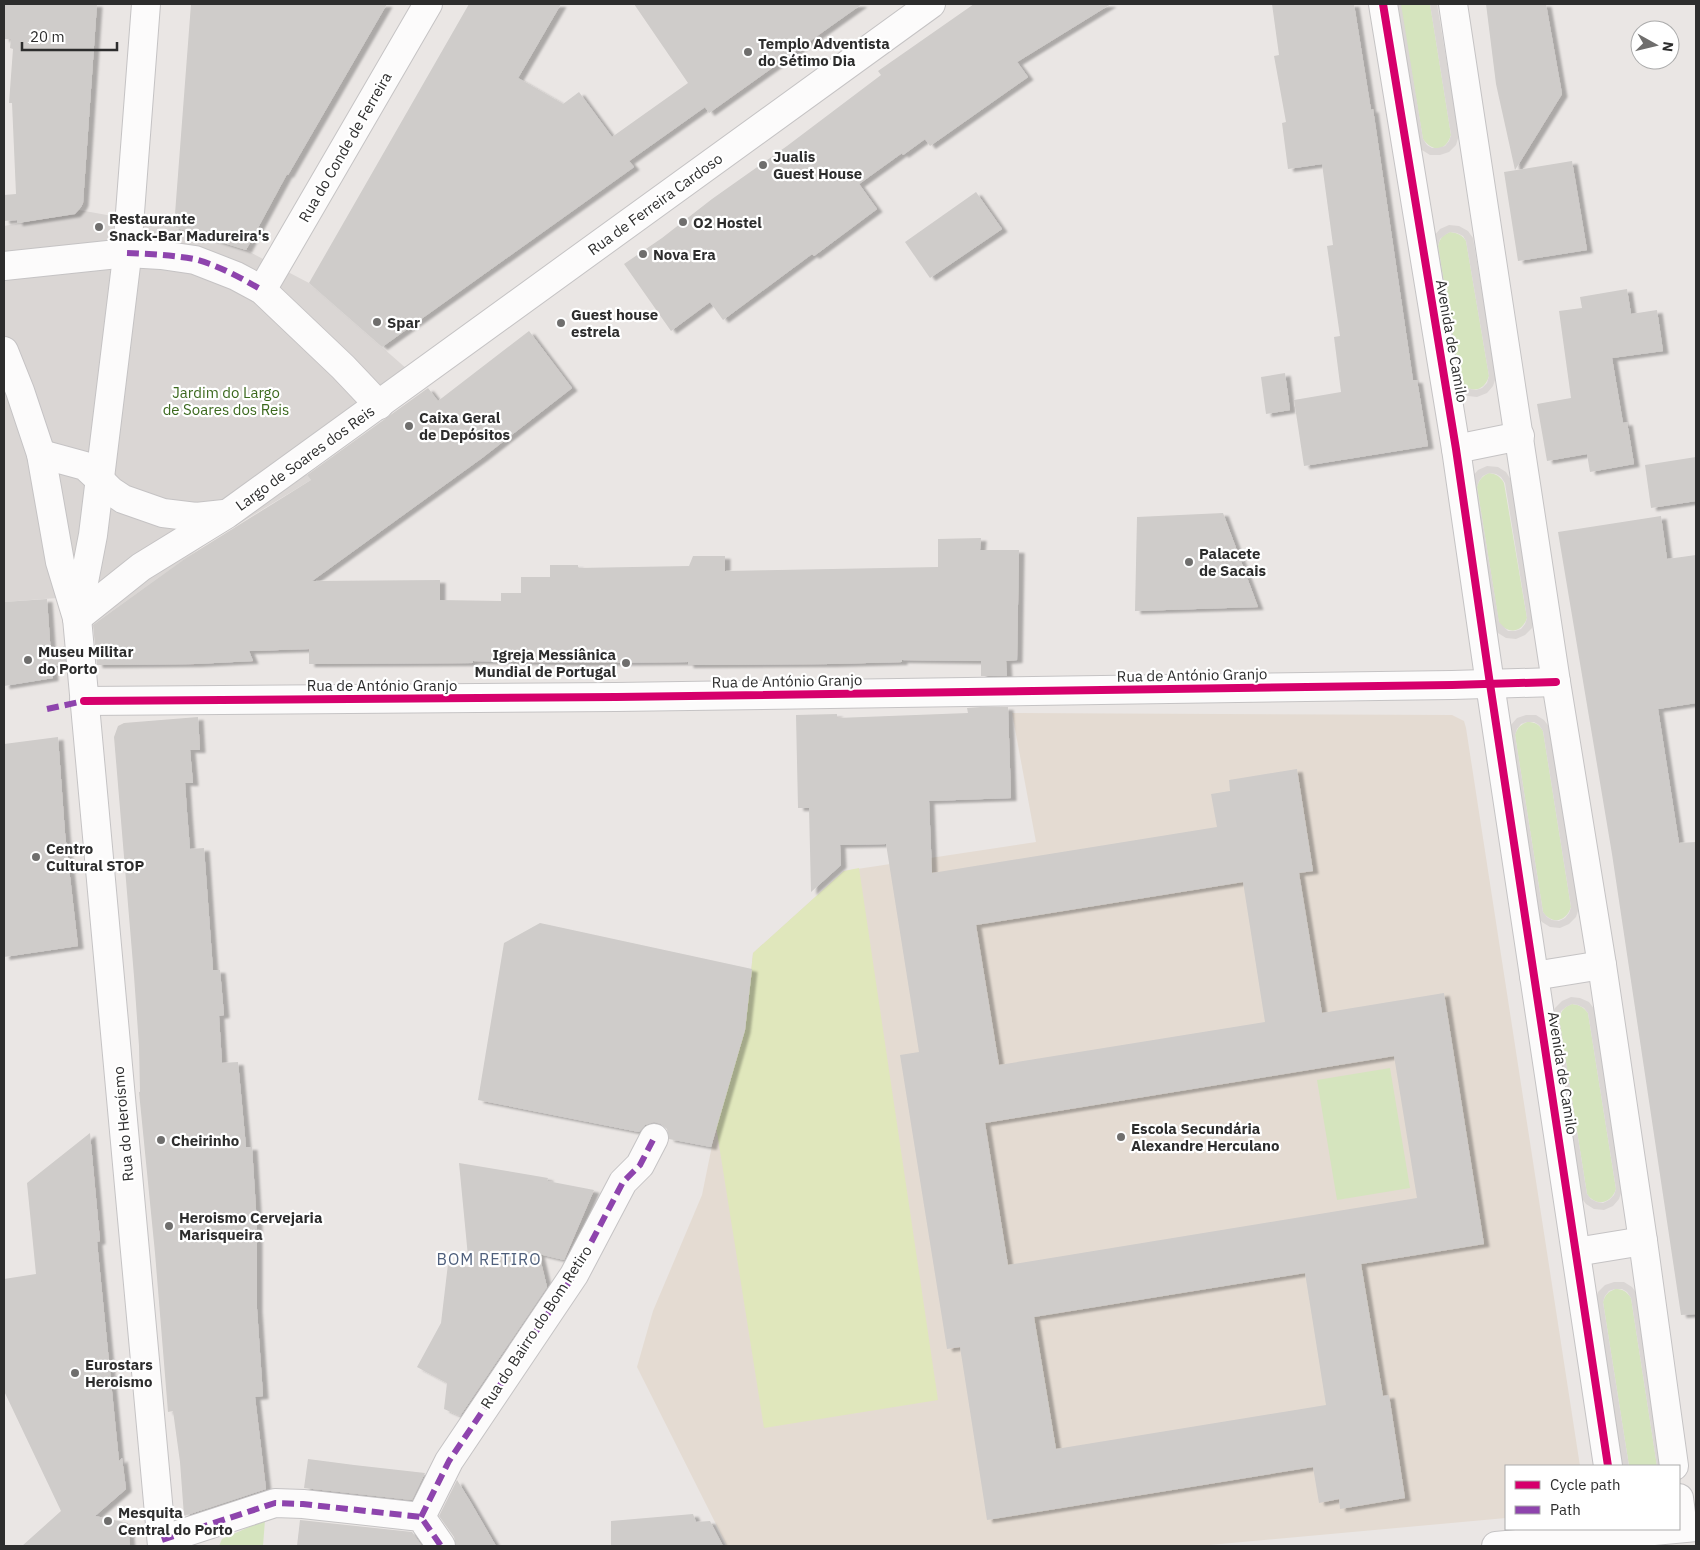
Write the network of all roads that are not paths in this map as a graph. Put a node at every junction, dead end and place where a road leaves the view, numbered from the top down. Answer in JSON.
{"nodes":[{"id":1,"x":146,"y":4,"type":"edge"},
{"id":2,"x":428,"y":4,"type":"edge"},
{"id":3,"x":931,"y":4,"type":"edge"},
{"id":4,"x":1383,"y":4,"type":"edge"},
{"id":5,"x":1453,"y":4,"type":"edge"},
{"id":6,"x":127,"y":253,"type":"junction"},
{"id":7,"x":4,"y":266,"type":"edge"},
{"id":8,"x":262,"y":290,"type":"junction"},
{"id":9,"x":4,"y":351,"type":"edge"},
{"id":10,"x":379,"y":405,"type":"junction"},
{"id":11,"x":1520,"y":436,"type":"junction"},
{"id":12,"x":1456,"y":449,"type":"junction"},
{"id":13,"x":41,"y":454,"type":"junction"},
{"id":14,"x":100,"y":480,"type":"junction"},
{"id":15,"x":227,"y":514,"type":"junction"},
{"id":16,"x":77,"y":618,"type":"junction"},
{"id":17,"x":1556,"y":682,"type":"junction"},
{"id":18,"x":1490,"y":684,"type":"junction"},
{"id":19,"x":84,"y":701,"type":"junction"},
{"id":20,"x":1602,"y":965,"type":"junction"},
{"id":21,"x":1534,"y":976,"type":"junction"},
{"id":22,"x":654,"y":1138,"type":"dead end"},
{"id":23,"x":1643,"y":1241,"type":"junction"},
{"id":24,"x":1576,"y":1252,"type":"junction"},
{"id":25,"x":1608,"y":1465,"type":"edge"},
{"id":26,"x":1674,"y":1465,"type":"edge"},
{"id":27,"x":1680,"y":1501,"type":"edge"},
{"id":28,"x":421,"y":1517,"type":"junction"},
{"id":29,"x":1690,"y":1528,"type":"edge"},
{"id":30,"x":1654,"y":1530,"type":"edge"},
{"id":31,"x":1618,"y":1532,"type":"edge"},
{"id":32,"x":162,"y":1543,"type":"edge"},
{"id":33,"x":441,"y":1546,"type":"edge"},
{"id":34,"x":1496,"y":1546,"type":"edge"}],
"edges":[{"from":1,"to":6,"type":"street"},
{"from":2,"to":8,"type":"street","name":"Rua do Conde de Ferreira"},
{"from":3,"to":10,"type":"street","name":"Rua de Ferreira Cardoso"},
{"from":4,"to":12,"type":"street","name":"Avenida de Camilo"},
{"from":5,"to":11,"type":"street"},
{"from":6,"to":7,"type":"street","name":"Largo de Soares dos Reis"},
{"from":6,"to":8,"type":"street","name":"Largo de Soares dos Reis"},
{"from":6,"to":14,"type":"street"},
{"from":8,"to":10,"type":"street","name":"Largo de Soares dos Reis"},
{"from":9,"to":13,"type":"street"},
{"from":10,"to":15,"type":"street","name":"Largo de Soares dos Reis"},
{"from":11,"to":12,"type":"street"},
{"from":11,"to":17,"type":"street"},
{"from":12,"to":18,"type":"street","name":"Avenida de Camilo"},
{"from":13,"to":14,"type":"street","name":"Largo de Soares dos Reis"},
{"from":13,"to":16,"type":"street"},
{"from":14,"to":15,"type":"street","name":"Largo de Soares dos Reis"},
{"from":14,"to":16,"type":"street"},
{"from":15,"to":16,"type":"street","name":"Largo de Soares dos Reis"},
{"from":16,"to":19,"type":"street"},
{"from":17,"to":18,"type":"street"},
{"from":17,"to":20,"type":"street"},
{"from":18,"to":19,"type":"street","name":"Rua de António Granjo"},
{"from":18,"to":21,"type":"street","name":"Avenida de Camilo"},
{"from":19,"to":32,"type":"street","name":"Rua do Heroísmo"},
{"from":20,"to":21,"type":"street"},
{"from":20,"to":23,"type":"street"},
{"from":21,"to":24,"type":"street","name":"Avenida de Camilo"},
{"from":22,"to":28,"type":"street","name":"Rua do Bairro do Bom Retiro"},
{"from":23,"to":24,"type":"street"},
{"from":23,"to":26,"type":"street"},
{"from":24,"to":25,"type":"street","name":"Avenida de Camilo"},
{"from":27,"to":29,"type":"street"},
{"from":28,"to":32,"type":"street"},
{"from":28,"to":33,"type":"street"},
{"from":30,"to":31,"type":"street"},
{"from":31,"to":34,"type":"street"}]}
